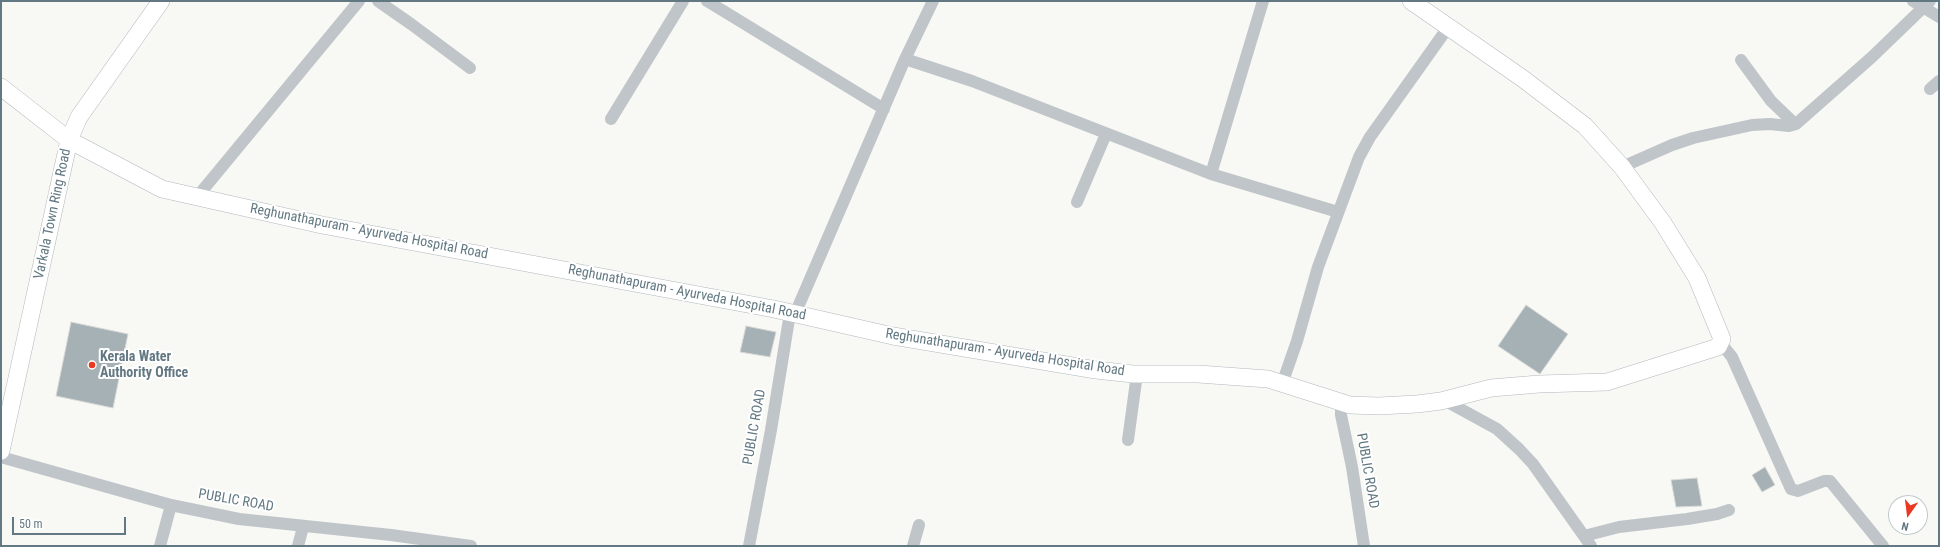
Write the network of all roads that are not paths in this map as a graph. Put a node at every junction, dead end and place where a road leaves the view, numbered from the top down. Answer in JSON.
{"nodes":[{"id":1,"x":161,"y":1,"type":"edge"},
{"id":2,"x":360,"y":1,"type":"edge"},
{"id":3,"x":378,"y":1,"type":"edge"},
{"id":4,"x":683,"y":1,"type":"edge"},
{"id":5,"x":707,"y":1,"type":"edge"},
{"id":6,"x":933,"y":1,"type":"edge"},
{"id":7,"x":1264,"y":1,"type":"edge"},
{"id":8,"x":1411,"y":1,"type":"edge"},
{"id":9,"x":1913,"y":1,"type":"edge"},
{"id":10,"x":1928,"y":4,"type":"edge"},
{"id":11,"x":1939,"y":17,"type":"edge"},
{"id":12,"x":1449,"y":26,"type":"junction"},
{"id":13,"x":905,"y":59,"type":"junction"},
{"id":14,"x":1741,"y":60,"type":"dead end"},
{"id":15,"x":470,"y":68,"type":"dead end"},
{"id":16,"x":1939,"y":81,"type":"edge"},
{"id":17,"x":1,"y":87,"type":"edge"},
{"id":18,"x":1930,"y":89,"type":"dead end"},
{"id":19,"x":884,"y":109,"type":"junction"},
{"id":20,"x":611,"y":119,"type":"dead end"},
{"id":21,"x":1795,"y":124,"type":"junction"},
{"id":22,"x":1106,"y":134,"type":"junction"},
{"id":23,"x":69,"y":140,"type":"junction"},
{"id":24,"x":1622,"y":167,"type":"junction"},
{"id":25,"x":1211,"y":174,"type":"junction"},
{"id":26,"x":197,"y":197,"type":"junction"},
{"id":27,"x":1077,"y":202,"type":"dead end"},
{"id":28,"x":1338,"y":212,"type":"junction"},
{"id":29,"x":792,"y":313,"type":"junction"},
{"id":30,"x":1720,"y":342,"type":"junction"},
{"id":31,"x":1137,"y":374,"type":"junction"},
{"id":32,"x":1282,"y":384,"type":"junction"},
{"id":33,"x":1444,"y":400,"type":"junction"},
{"id":34,"x":1342,"y":402,"type":"junction"},
{"id":35,"x":1128,"y":440,"type":"dead end"},
{"id":36,"x":1,"y":452,"type":"edge"},
{"id":37,"x":1,"y":458,"type":"edge"},
{"id":38,"x":172,"y":505,"type":"junction"},
{"id":39,"x":1729,"y":510,"type":"dead end"},
{"id":40,"x":919,"y":525,"type":"dead end"},
{"id":41,"x":303,"y":527,"type":"junction"},
{"id":42,"x":1587,"y":541,"type":"edge"},
{"id":43,"x":453,"y":545,"type":"edge"},
{"id":44,"x":160,"y":546,"type":"edge"},
{"id":45,"x":298,"y":546,"type":"edge"},
{"id":46,"x":471,"y":546,"type":"edge"},
{"id":47,"x":749,"y":546,"type":"edge"},
{"id":48,"x":913,"y":546,"type":"edge"},
{"id":49,"x":1364,"y":546,"type":"edge"},
{"id":50,"x":1883,"y":546,"type":"edge"}],
"edges":[{"from":1,"to":23,"type":"main road","name":"Varkala Town Ring Road"},
{"from":2,"to":26,"type":"street"},
{"from":3,"to":15,"type":"street"},
{"from":4,"to":20,"type":"street"},
{"from":5,"to":19,"type":"street"},
{"from":6,"to":13,"type":"street","name":"PUBLIC ROAD"},
{"from":7,"to":25,"type":"street"},
{"from":8,"to":12,"type":"main road"},
{"from":9,"to":10,"type":"street"},
{"from":10,"to":11,"type":"street"},
{"from":10,"to":21,"type":"street"},
{"from":12,"to":24,"type":"main road"},
{"from":12,"to":28,"type":"street"},
{"from":13,"to":19,"type":"street","name":"PUBLIC ROAD"},
{"from":13,"to":22,"type":"street"},
{"from":14,"to":21,"type":"street"},
{"from":16,"to":18,"type":"street"},
{"from":17,"to":23,"type":"main road","name":"Reghunathapuram - Ayurveda Hospital Road"},
{"from":19,"to":29,"type":"street","name":"PUBLIC ROAD"},
{"from":21,"to":24,"type":"street"},
{"from":22,"to":25,"type":"street"},
{"from":22,"to":27,"type":"street"},
{"from":23,"to":26,"type":"main road","name":"Reghunathapuram - Ayurveda Hospital Road"},
{"from":23,"to":36,"type":"main road","name":"Varkala Town Ring Road"},
{"from":24,"to":30,"type":"main road"},
{"from":25,"to":28,"type":"street"},
{"from":26,"to":29,"type":"main road","name":"Reghunathapuram - Ayurveda Hospital Road"},
{"from":28,"to":32,"type":"street"},
{"from":29,"to":31,"type":"main road","name":"Reghunathapuram - Ayurveda Hospital Road"},
{"from":29,"to":47,"type":"street","name":"PUBLIC ROAD"},
{"from":30,"to":33,"type":"main road","name":"Reghunathapuram - Ayurveda Hospital Road"},
{"from":30,"to":50,"type":"street"},
{"from":31,"to":32,"type":"main road","name":"Reghunathapuram - Ayurveda Hospital Road"},
{"from":31,"to":35,"type":"street"},
{"from":32,"to":34,"type":"main road","name":"Reghunathapuram - Ayurveda Hospital Road"},
{"from":33,"to":34,"type":"main road","name":"Reghunathapuram - Ayurveda Hospital Road"},
{"from":33,"to":42,"type":"street"},
{"from":34,"to":49,"type":"street","name":"PUBLIC ROAD"},
{"from":37,"to":38,"type":"street","name":"PUBLIC ROAD"},
{"from":38,"to":41,"type":"street","name":"PUBLIC ROAD"},
{"from":38,"to":44,"type":"street"},
{"from":39,"to":42,"type":"street"},
{"from":40,"to":48,"type":"street"},
{"from":41,"to":43,"type":"street","name":"PUBLIC ROAD"},
{"from":41,"to":45,"type":"street"},
{"from":43,"to":46,"type":"street","name":"PUBLIC ROAD"}]}
